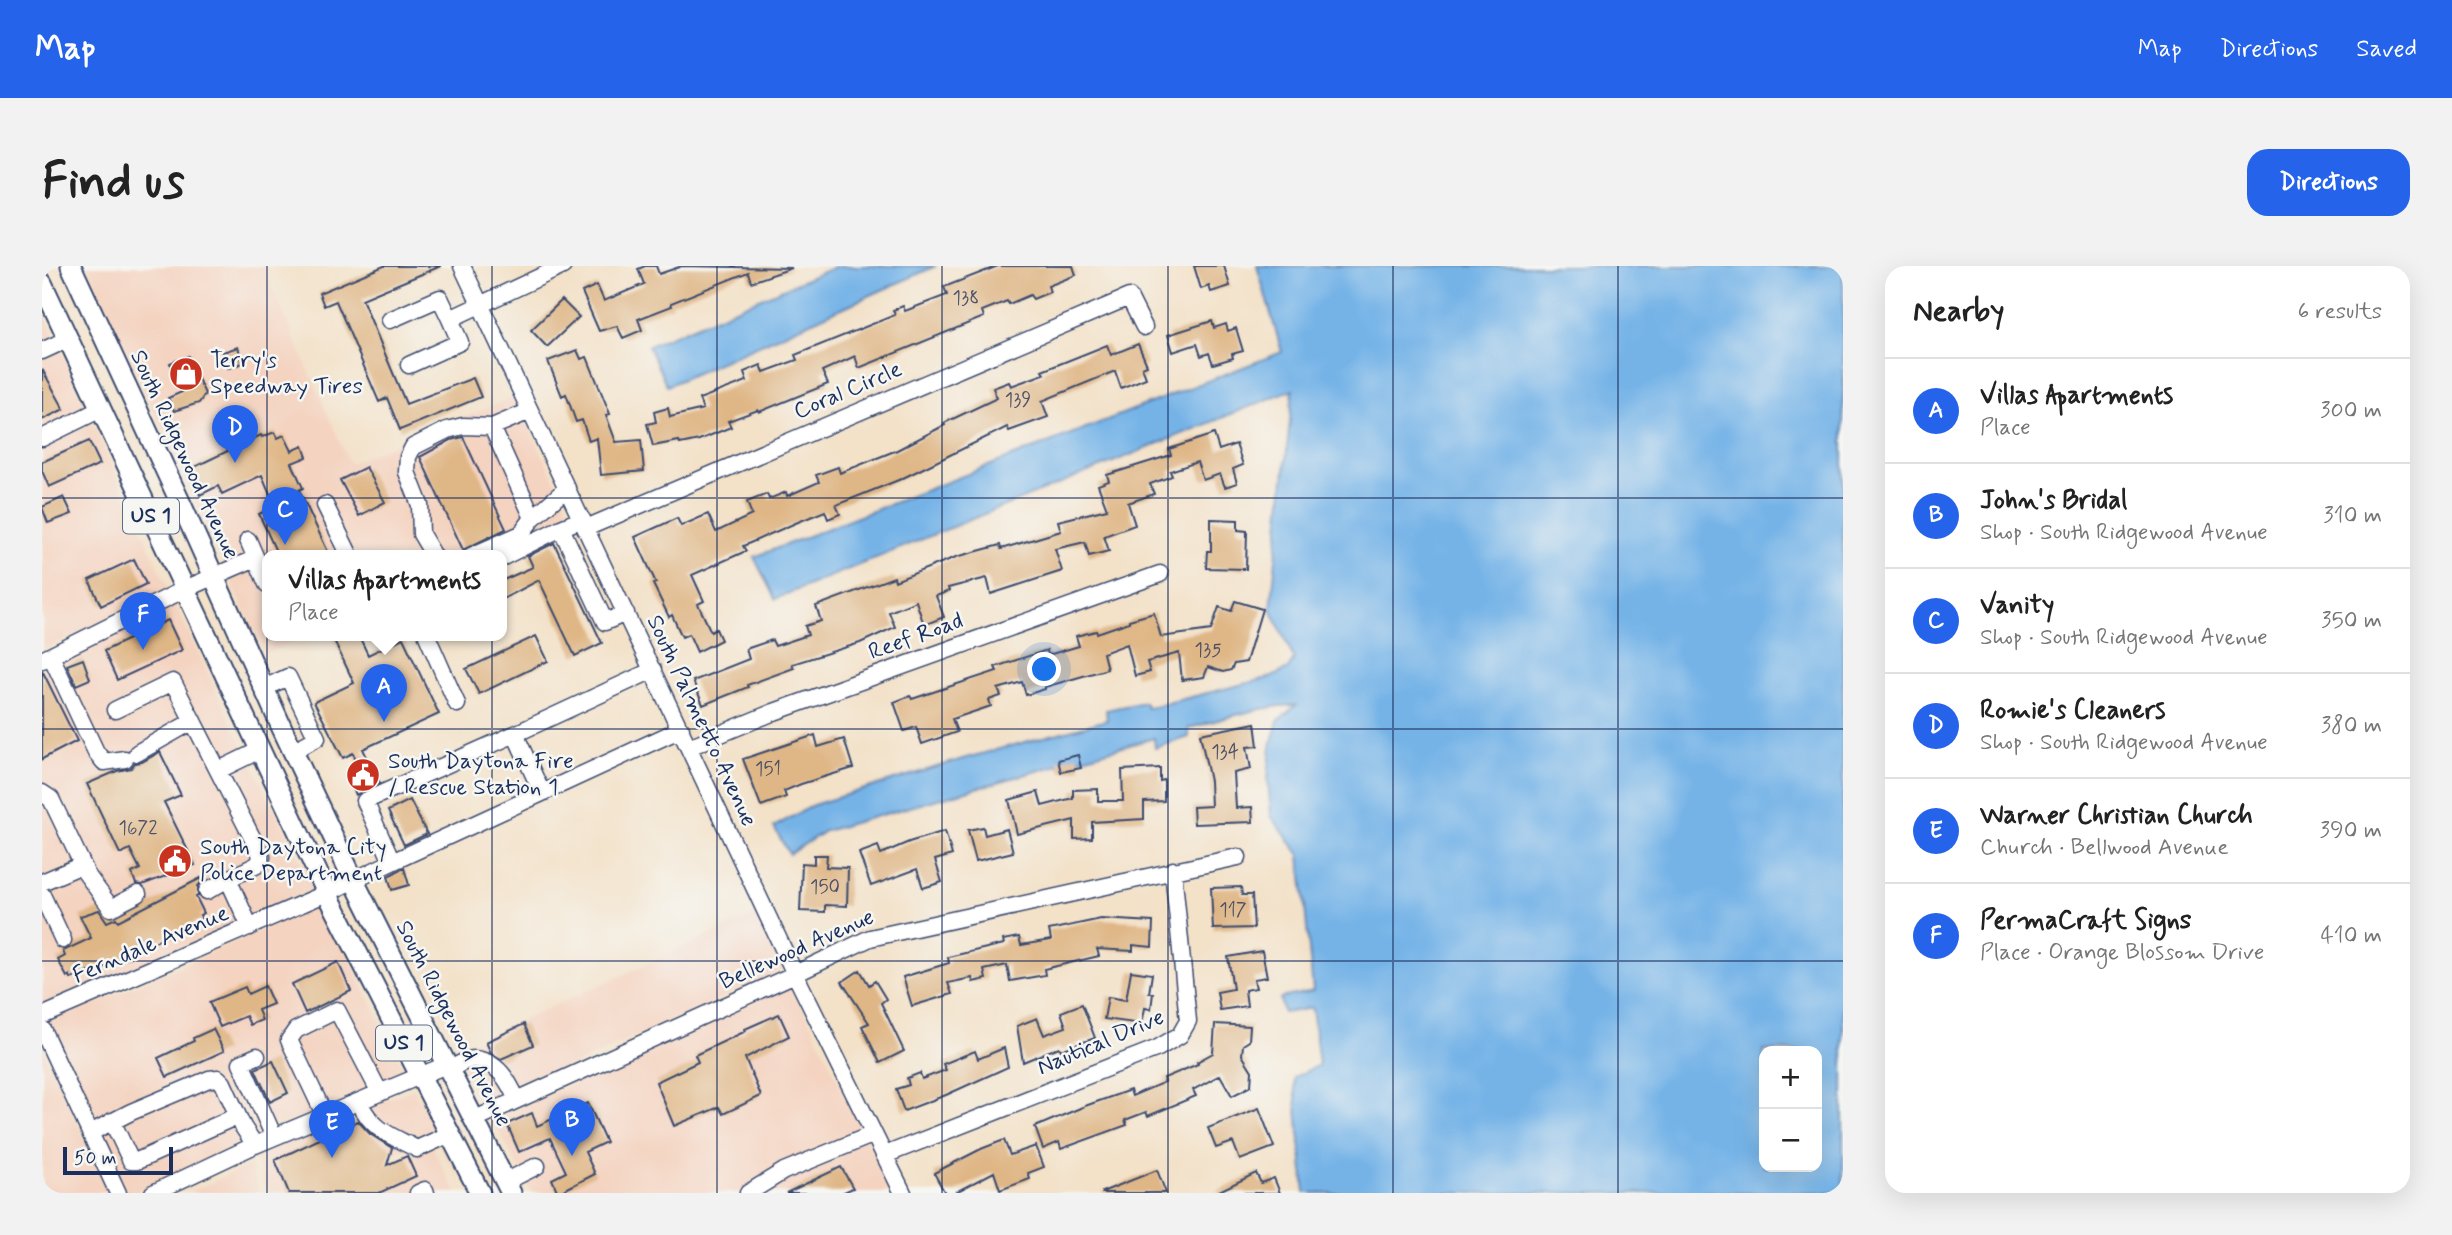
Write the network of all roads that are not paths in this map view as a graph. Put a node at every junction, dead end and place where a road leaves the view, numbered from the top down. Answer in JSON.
{"nodes":[{"id":1,"x":71,"y":266,"type":"edge"},
{"id":2,"x":462,"y":266,"type":"edge"},
{"id":3,"x":563,"y":266,"type":"edge"},
{"id":4,"x":42,"y":283,"type":"edge"},
{"id":5,"x":480,"y":306,"type":"junction"},
{"id":6,"x":450,"y":319,"type":"junction"},
{"id":7,"x":390,"y":320,"type":"dead end"},
{"id":8,"x":1144,"y":327,"type":"dead end"},
{"id":9,"x":68,"y":339,"type":"junction"},
{"id":10,"x":42,"y":351,"type":"edge"},
{"id":11,"x":409,"y":365,"type":"dead end"},
{"id":12,"x":101,"y":409,"type":"junction"},
{"id":13,"x":530,"y":411,"type":"junction"},
{"id":14,"x":492,"y":427,"type":"junction"},
{"id":15,"x":42,"y":438,"type":"edge"},
{"id":16,"x":567,"y":488,"type":"junction"},
{"id":17,"x":325,"y":505,"type":"dead end"},
{"id":18,"x":533,"y":518,"type":"junction"},
{"id":19,"x":584,"y":524,"type":"junction"},
{"id":20,"x":561,"y":528,"type":"junction"},
{"id":21,"x":248,"y":540,"type":"dead end"},
{"id":22,"x":347,"y":550,"type":"edge"},
{"id":23,"x":429,"y":550,"type":"edge"},
{"id":24,"x":485,"y":550,"type":"edge"},
{"id":25,"x":507,"y":555,"type":"edge"},
{"id":26,"x":256,"y":558,"type":"junction"},
{"id":27,"x":262,"y":572,"type":"edge"},
{"id":28,"x":1160,"y":574,"type":"dead end"},
{"id":29,"x":213,"y":578,"type":"junction"},
{"id":30,"x":184,"y":589,"type":"junction"},
{"id":31,"x":626,"y":613,"type":"junction"},
{"id":32,"x":429,"y":641,"type":"edge"},
{"id":33,"x":47,"y":658,"type":"edge"},
{"id":34,"x":653,"y":670,"type":"junction"},
{"id":35,"x":264,"y":688,"type":"junction"},
{"id":36,"x":457,"y":704,"type":"dead end"},
{"id":37,"x":115,"y":710,"type":"dead end"},
{"id":38,"x":193,"y":721,"type":"junction"},
{"id":39,"x":681,"y":729,"type":"junction"},
{"id":40,"x":514,"y":734,"type":"junction"},
{"id":41,"x":689,"y":747,"type":"junction"},
{"id":42,"x":260,"y":750,"type":"junction"},
{"id":43,"x":293,"y":751,"type":"junction"},
{"id":44,"x":219,"y":770,"type":"junction"},
{"id":45,"x":42,"y":793,"type":"edge"},
{"id":46,"x":542,"y":793,"type":"junction"},
{"id":47,"x":1238,"y":857,"type":"dead end"},
{"id":48,"x":392,"y":862,"type":"junction"},
{"id":49,"x":85,"y":870,"type":"junction"},
{"id":50,"x":1173,"y":870,"type":"junction"},
{"id":51,"x":228,"y":879,"type":"junction"},
{"id":52,"x":354,"y":881,"type":"junction"},
{"id":53,"x":42,"y":882,"type":"edge"},
{"id":54,"x":207,"y":891,"type":"dead end"},
{"id":55,"x":327,"y":893,"type":"junction"},
{"id":56,"x":138,"y":894,"type":"dead end"},
{"id":57,"x":42,"y":895,"type":"edge"},
{"id":58,"x":250,"y":927,"type":"junction"},
{"id":59,"x":63,"y":940,"type":"dead end"},
{"id":60,"x":795,"y":974,"type":"junction"},
{"id":61,"x":42,"y":1017,"type":"edge"},
{"id":62,"x":42,"y":1029,"type":"edge"},
{"id":63,"x":257,"y":1056,"type":"dead end"},
{"id":64,"x":447,"y":1068,"type":"junction"},
{"id":65,"x":421,"y":1076,"type":"junction"},
{"id":66,"x":380,"y":1093,"type":"junction"},
{"id":67,"x":517,"y":1100,"type":"junction"},
{"id":68,"x":359,"y":1102,"type":"junction"},
{"id":69,"x":237,"y":1116,"type":"junction"},
{"id":70,"x":325,"y":1116,"type":"junction"},
{"id":71,"x":473,"y":1120,"type":"junction"},
{"id":72,"x":112,"y":1121,"type":"junction"},
{"id":73,"x":90,"y":1133,"type":"junction"},
{"id":74,"x":450,"y":1134,"type":"junction"},
{"id":75,"x":874,"y":1134,"type":"junction"},
{"id":76,"x":274,"y":1137,"type":"junction"},
{"id":77,"x":255,"y":1145,"type":"junction"},
{"id":78,"x":885,"y":1155,"type":"junction"},
{"id":79,"x":537,"y":1166,"type":"dead end"},
{"id":80,"x":508,"y":1188,"type":"edge"},
{"id":81,"x":118,"y":1193,"type":"edge"},
{"id":82,"x":153,"y":1193,"type":"edge"},
{"id":83,"x":418,"y":1193,"type":"edge"},
{"id":84,"x":426,"y":1193,"type":"edge"},
{"id":85,"x":480,"y":1193,"type":"edge"},
{"id":86,"x":748,"y":1193,"type":"edge"},
{"id":87,"x":903,"y":1193,"type":"edge"}],
"edges":[{"from":1,"to":29,"type":"main road","name":"South Ridgewood Avenue","number":"US 1"},
{"from":2,"to":5,"type":"street","name":"South Palmetto Avenue"},
{"from":3,"to":5,"type":"street"},
{"from":4,"to":9,"type":"main road","number":"US 1"},
{"from":5,"to":6,"type":"street"},
{"from":5,"to":13,"type":"street","name":"South Palmetto Avenue"},
{"from":6,"to":7,"type":"street"},
{"from":6,"to":11,"type":"street"},
{"from":8,"to":19,"type":"street","name":"Coral Circle"},
{"from":9,"to":10,"type":"street"},
{"from":9,"to":12,"type":"main road","number":"US 1"},
{"from":12,"to":15,"type":"street"},
{"from":12,"to":30,"type":"main road","number":"US 1"},
{"from":13,"to":14,"type":"street"},
{"from":13,"to":16,"type":"street","name":"South Palmetto Avenue"},
{"from":14,"to":18,"type":"street"},
{"from":14,"to":23,"type":"street"},
{"from":16,"to":18,"type":"street"},
{"from":16,"to":19,"type":"street","name":"South Palmetto Avenue"},
{"from":17,"to":22,"type":"street"},
{"from":18,"to":24,"type":"street"},
{"from":19,"to":20,"type":"street","name":"Coral Circle"},
{"from":19,"to":31,"type":"street","name":"South Palmetto Avenue"},
{"from":20,"to":25,"type":"street","name":"Coral Circle"},
{"from":20,"to":31,"type":"street"},
{"from":21,"to":26,"type":"street"},
{"from":26,"to":27,"type":"street"},
{"from":26,"to":29,"type":"street"},
{"from":28,"to":41,"type":"street","name":"Reef Road"},
{"from":29,"to":30,"type":"street"},
{"from":29,"to":35,"type":"main road","name":"South Ridgewood Avenue","number":"US 1"},
{"from":30,"to":33,"type":"street"},
{"from":30,"to":42,"type":"main road","number":"US 1"},
{"from":31,"to":34,"type":"street","name":"South Palmetto Avenue"},
{"from":32,"to":36,"type":"street"},
{"from":33,"to":38,"type":"street"},
{"from":34,"to":39,"type":"street","name":"South Palmetto Avenue"},
{"from":34,"to":40,"type":"street"},
{"from":35,"to":43,"type":"main road","name":"South Ridgewood Avenue","number":"US 1"},
{"from":35,"to":43,"type":"street"},
{"from":37,"to":38,"type":"street"},
{"from":38,"to":44,"type":"street"},
{"from":39,"to":41,"type":"street","name":"South Palmetto Avenue"},
{"from":39,"to":46,"type":"street","name":"Ferndale Avenue"},
{"from":40,"to":46,"type":"street"},
{"from":40,"to":48,"type":"street"},
{"from":41,"to":60,"type":"street","name":"South Palmetto Avenue"},
{"from":42,"to":44,"type":"street"},
{"from":42,"to":55,"type":"main road","number":"US 1"},
{"from":43,"to":52,"type":"main road","name":"South Ridgewood Avenue","number":"US 1"},
{"from":44,"to":51,"type":"street"},
{"from":45,"to":49,"type":"street"},
{"from":46,"to":48,"type":"street","name":"Ferndale Avenue"},
{"from":47,"to":50,"type":"street","name":"Bellewood Avenue"},
{"from":48,"to":52,"type":"street","name":"Ferndale Avenue"},
{"from":49,"to":53,"type":"street"},
{"from":49,"to":56,"type":"street"},
{"from":50,"to":60,"type":"street","name":"Bellewood Avenue"},
{"from":50,"to":78,"type":"street","name":"Nautical Drive"},
{"from":51,"to":54,"type":"street"},
{"from":51,"to":58,"type":"street"},
{"from":52,"to":55,"type":"street","name":"Ferndale Avenue"},
{"from":52,"to":64,"type":"main road","name":"South Ridgewood Avenue","number":"US 1"},
{"from":55,"to":58,"type":"street","name":"Ferndale Avenue"},
{"from":55,"to":65,"type":"main road","number":"US 1"},
{"from":57,"to":59,"type":"street"},
{"from":58,"to":61,"type":"street","name":"Ferndale Avenue"},
{"from":60,"to":67,"type":"street","name":"Bellewood Avenue"},
{"from":60,"to":75,"type":"street","name":"South Palmetto Avenue"},
{"from":62,"to":73,"type":"street"},
{"from":63,"to":76,"type":"street"},
{"from":64,"to":65,"type":"street"},
{"from":64,"to":67,"type":"street"},
{"from":64,"to":71,"type":"main road","name":"South Ridgewood Avenue","number":"US 1"},
{"from":65,"to":66,"type":"street"},
{"from":65,"to":74,"type":"main road","number":"US 1"},
{"from":66,"to":68,"type":"street"},
{"from":66,"to":70,"type":"street"},
{"from":67,"to":71,"type":"street","name":"Bellewood Avenue"},
{"from":68,"to":70,"type":"street"},
{"from":68,"to":74,"type":"street"},
{"from":69,"to":72,"type":"street"},
{"from":69,"to":72,"type":"street"},
{"from":69,"to":77,"type":"street"},
{"from":70,"to":76,"type":"street"},
{"from":71,"to":80,"type":"main road","name":"South Ridgewood Avenue","number":"US 1"},
{"from":72,"to":73,"type":"street"},
{"from":73,"to":81,"type":"street"},
{"from":74,"to":85,"type":"main road","number":"US 1"},
{"from":75,"to":78,"type":"street","name":"South Palmetto Avenue"},
{"from":75,"to":86,"type":"street"},
{"from":76,"to":77,"type":"street"},
{"from":77,"to":82,"type":"street"},
{"from":78,"to":87,"type":"street","name":"South Palmetto Avenue"},
{"from":79,"to":80,"type":"street"},
{"from":83,"to":84,"type":"street"}]}
